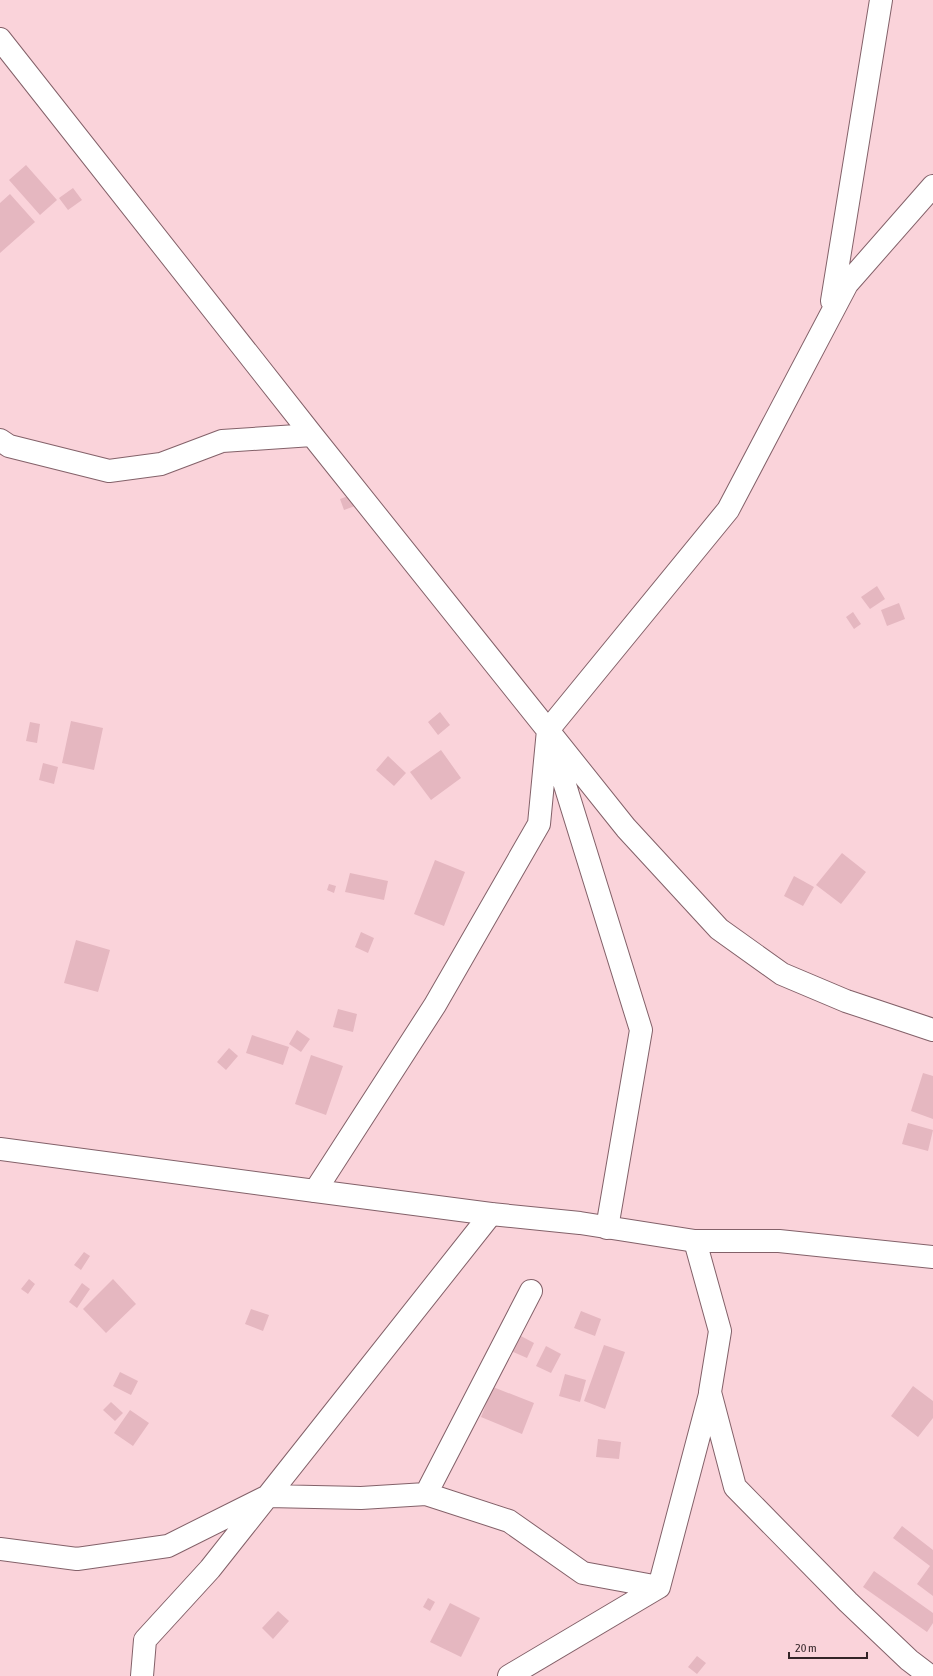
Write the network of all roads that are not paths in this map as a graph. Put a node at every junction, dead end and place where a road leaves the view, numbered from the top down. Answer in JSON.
{"nodes":[{"id":1,"x":881,"y":0,"type":"edge"},
{"id":2,"x":0,"y":39,"type":"edge"},
{"id":3,"x":933,"y":186,"type":"edge"},
{"id":4,"x":830,"y":316,"type":"junction"},
{"id":5,"x":312,"y":435,"type":"junction"},
{"id":6,"x":0,"y":440,"type":"edge"},
{"id":7,"x":548,"y":730,"type":"junction"},
{"id":8,"x":933,"y":1030,"type":"edge"},
{"id":9,"x":0,"y":1149,"type":"edge"},
{"id":10,"x":314,"y":1191,"type":"junction"},
{"id":11,"x":491,"y":1214,"type":"junction"},
{"id":12,"x":607,"y":1228,"type":"junction"},
{"id":13,"x":695,"y":1241,"type":"junction"},
{"id":14,"x":933,"y":1257,"type":"edge"},
{"id":15,"x":530,"y":1291,"type":"dead end"},
{"id":16,"x":710,"y":1392,"type":"junction"},
{"id":17,"x":426,"y":1494,"type":"junction"},
{"id":18,"x":268,"y":1496,"type":"junction"},
{"id":19,"x":0,"y":1549,"type":"edge"},
{"id":20,"x":659,"y":1587,"type":"junction"},
{"id":21,"x":142,"y":1676,"type":"edge"},
{"id":22,"x":509,"y":1676,"type":"edge"},
{"id":23,"x":930,"y":1676,"type":"edge"}],
"edges":[{"from":1,"to":4,"type":"street"},
{"from":2,"to":5,"type":"street"},
{"from":3,"to":4,"type":"street"},
{"from":4,"to":7,"type":"street"},
{"from":5,"to":6,"type":"street"},
{"from":5,"to":7,"type":"street"},
{"from":7,"to":8,"type":"street"},
{"from":7,"to":10,"type":"street"},
{"from":7,"to":12,"type":"street"},
{"from":9,"to":10,"type":"street"},
{"from":10,"to":11,"type":"street"},
{"from":11,"to":12,"type":"street"},
{"from":11,"to":18,"type":"street"},
{"from":12,"to":13,"type":"street"},
{"from":13,"to":14,"type":"street"},
{"from":13,"to":16,"type":"street"},
{"from":15,"to":17,"type":"street"},
{"from":16,"to":20,"type":"street"},
{"from":16,"to":23,"type":"street"},
{"from":17,"to":18,"type":"street"},
{"from":17,"to":20,"type":"street"},
{"from":18,"to":19,"type":"street"},
{"from":18,"to":21,"type":"street"},
{"from":20,"to":22,"type":"street"}]}
